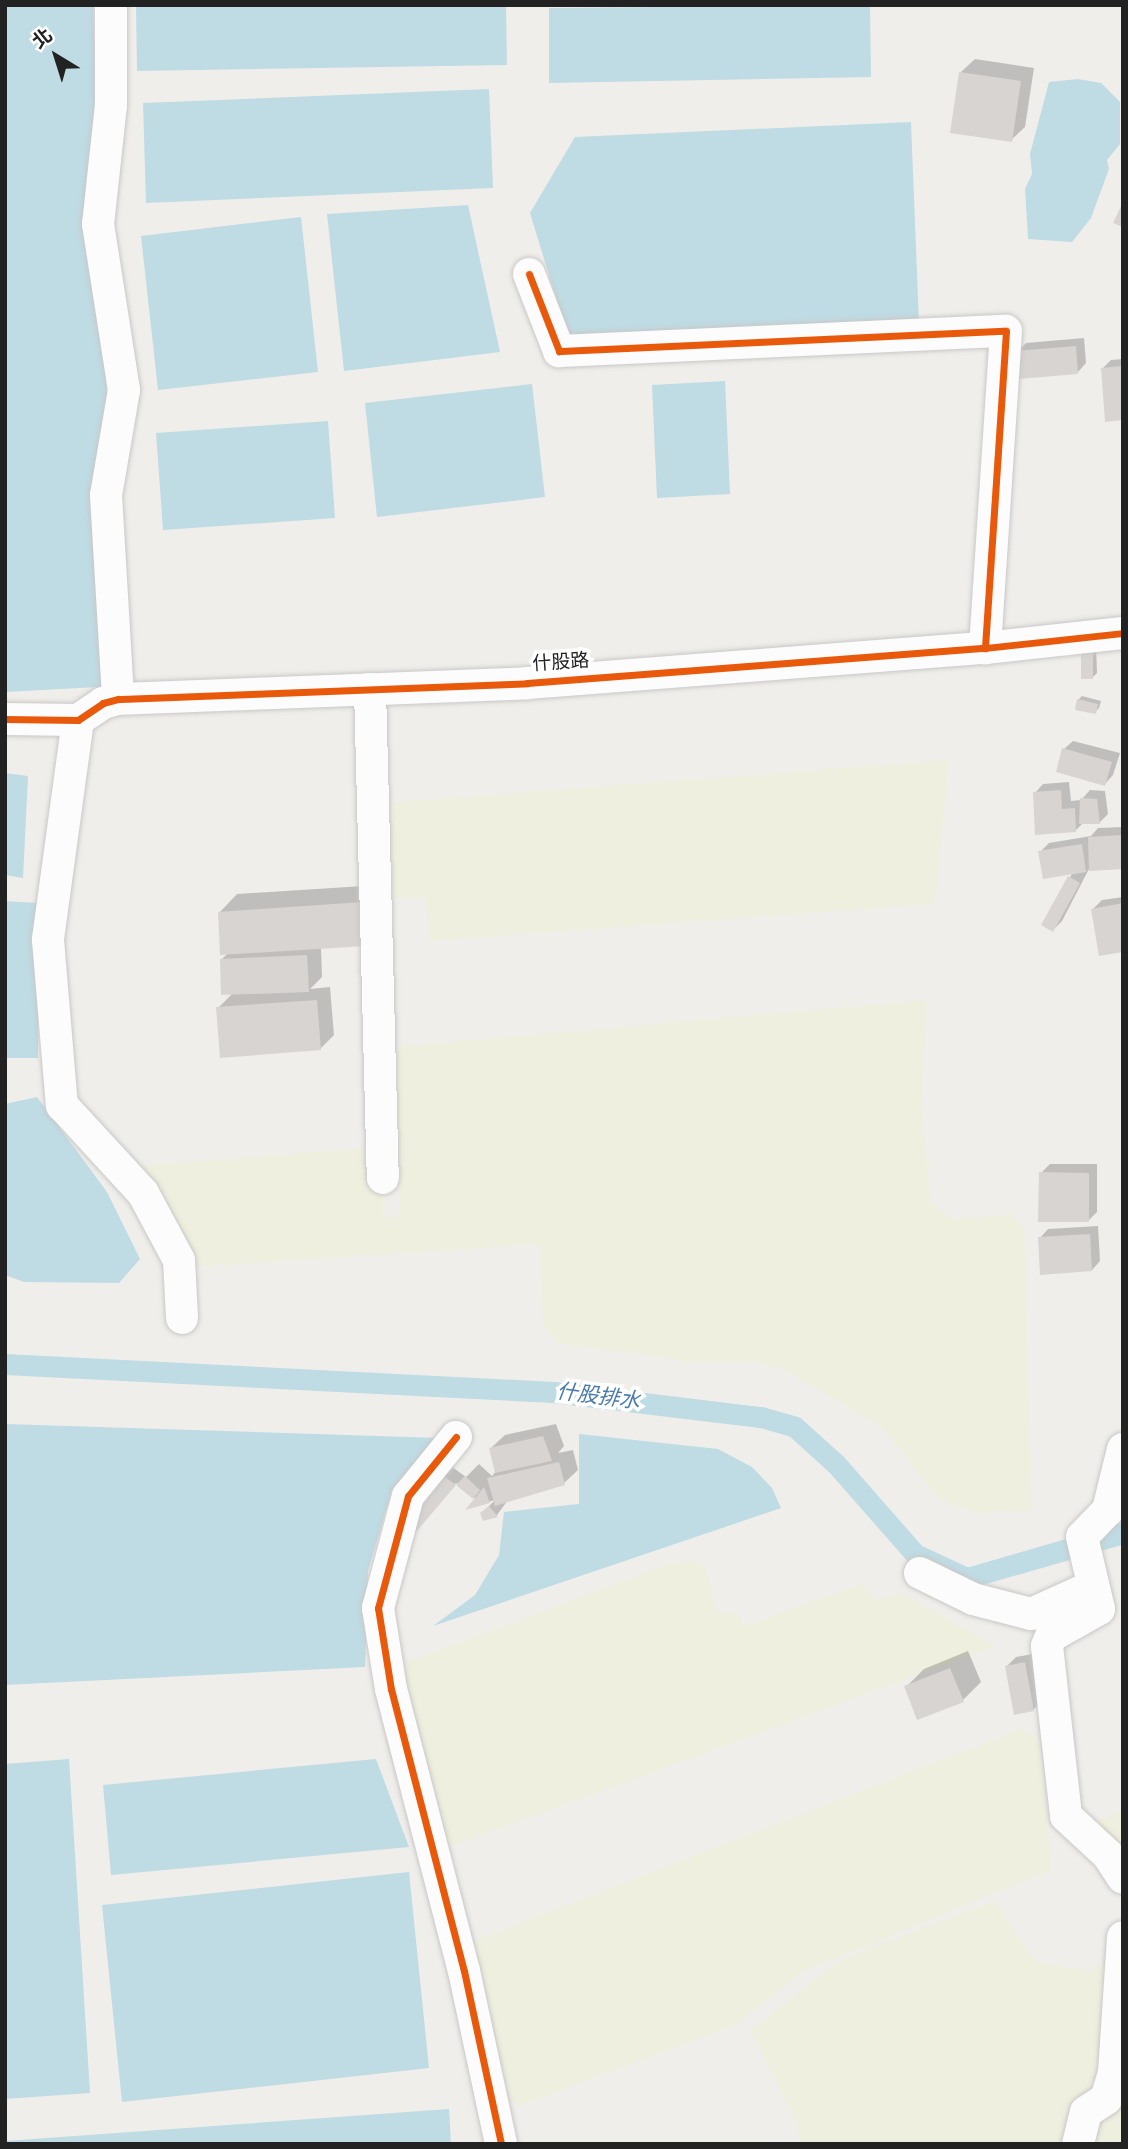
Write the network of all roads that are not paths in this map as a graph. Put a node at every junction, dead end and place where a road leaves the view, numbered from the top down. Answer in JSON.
{"nodes":[{"id":1,"x":111,"y":5,"type":"edge"},
{"id":2,"x":529,"y":274,"type":"dead end"},
{"id":3,"x":1123,"y":633,"type":"edge"},
{"id":4,"x":985,"y":648,"type":"junction"},
{"id":5,"x":370,"y":689,"type":"junction"},
{"id":6,"x":118,"y":699,"type":"junction"},
{"id":7,"x":5,"y":719,"type":"edge"},
{"id":8,"x":78,"y":720,"type":"junction"},
{"id":9,"x":383,"y":1178,"type":"dead end"},
{"id":10,"x":182,"y":1318,"type":"dead end"},
{"id":11,"x":456,"y":1437,"type":"dead end"},
{"id":12,"x":1123,"y":1449,"type":"edge"},
{"id":13,"x":920,"y":1573,"type":"dead end"},
{"id":14,"x":1091,"y":1580,"type":"junction"},
{"id":15,"x":1123,"y":1878,"type":"edge"},
{"id":16,"x":1123,"y":1937,"type":"edge"},
{"id":17,"x":1114,"y":2108,"type":"edge"},
{"id":18,"x":501,"y":2144,"type":"edge"},
{"id":19,"x":1078,"y":2144,"type":"edge"}],
"edges":[{"from":1,"to":6,"type":"street"},
{"from":2,"to":4,"type":"street"},
{"from":3,"to":4,"type":"street","name":"什股路"},
{"from":4,"to":5,"type":"street","name":"什股路"},
{"from":5,"to":6,"type":"street","name":"什股路"},
{"from":5,"to":9,"type":"street"},
{"from":6,"to":8,"type":"street","name":"什股路"},
{"from":7,"to":8,"type":"street"},
{"from":8,"to":10,"type":"street"},
{"from":11,"to":18,"type":"street"},
{"from":12,"to":14,"type":"street"},
{"from":13,"to":14,"type":"street"},
{"from":14,"to":15,"type":"street"},
{"from":16,"to":17,"type":"street"},
{"from":17,"to":19,"type":"street"}]}
